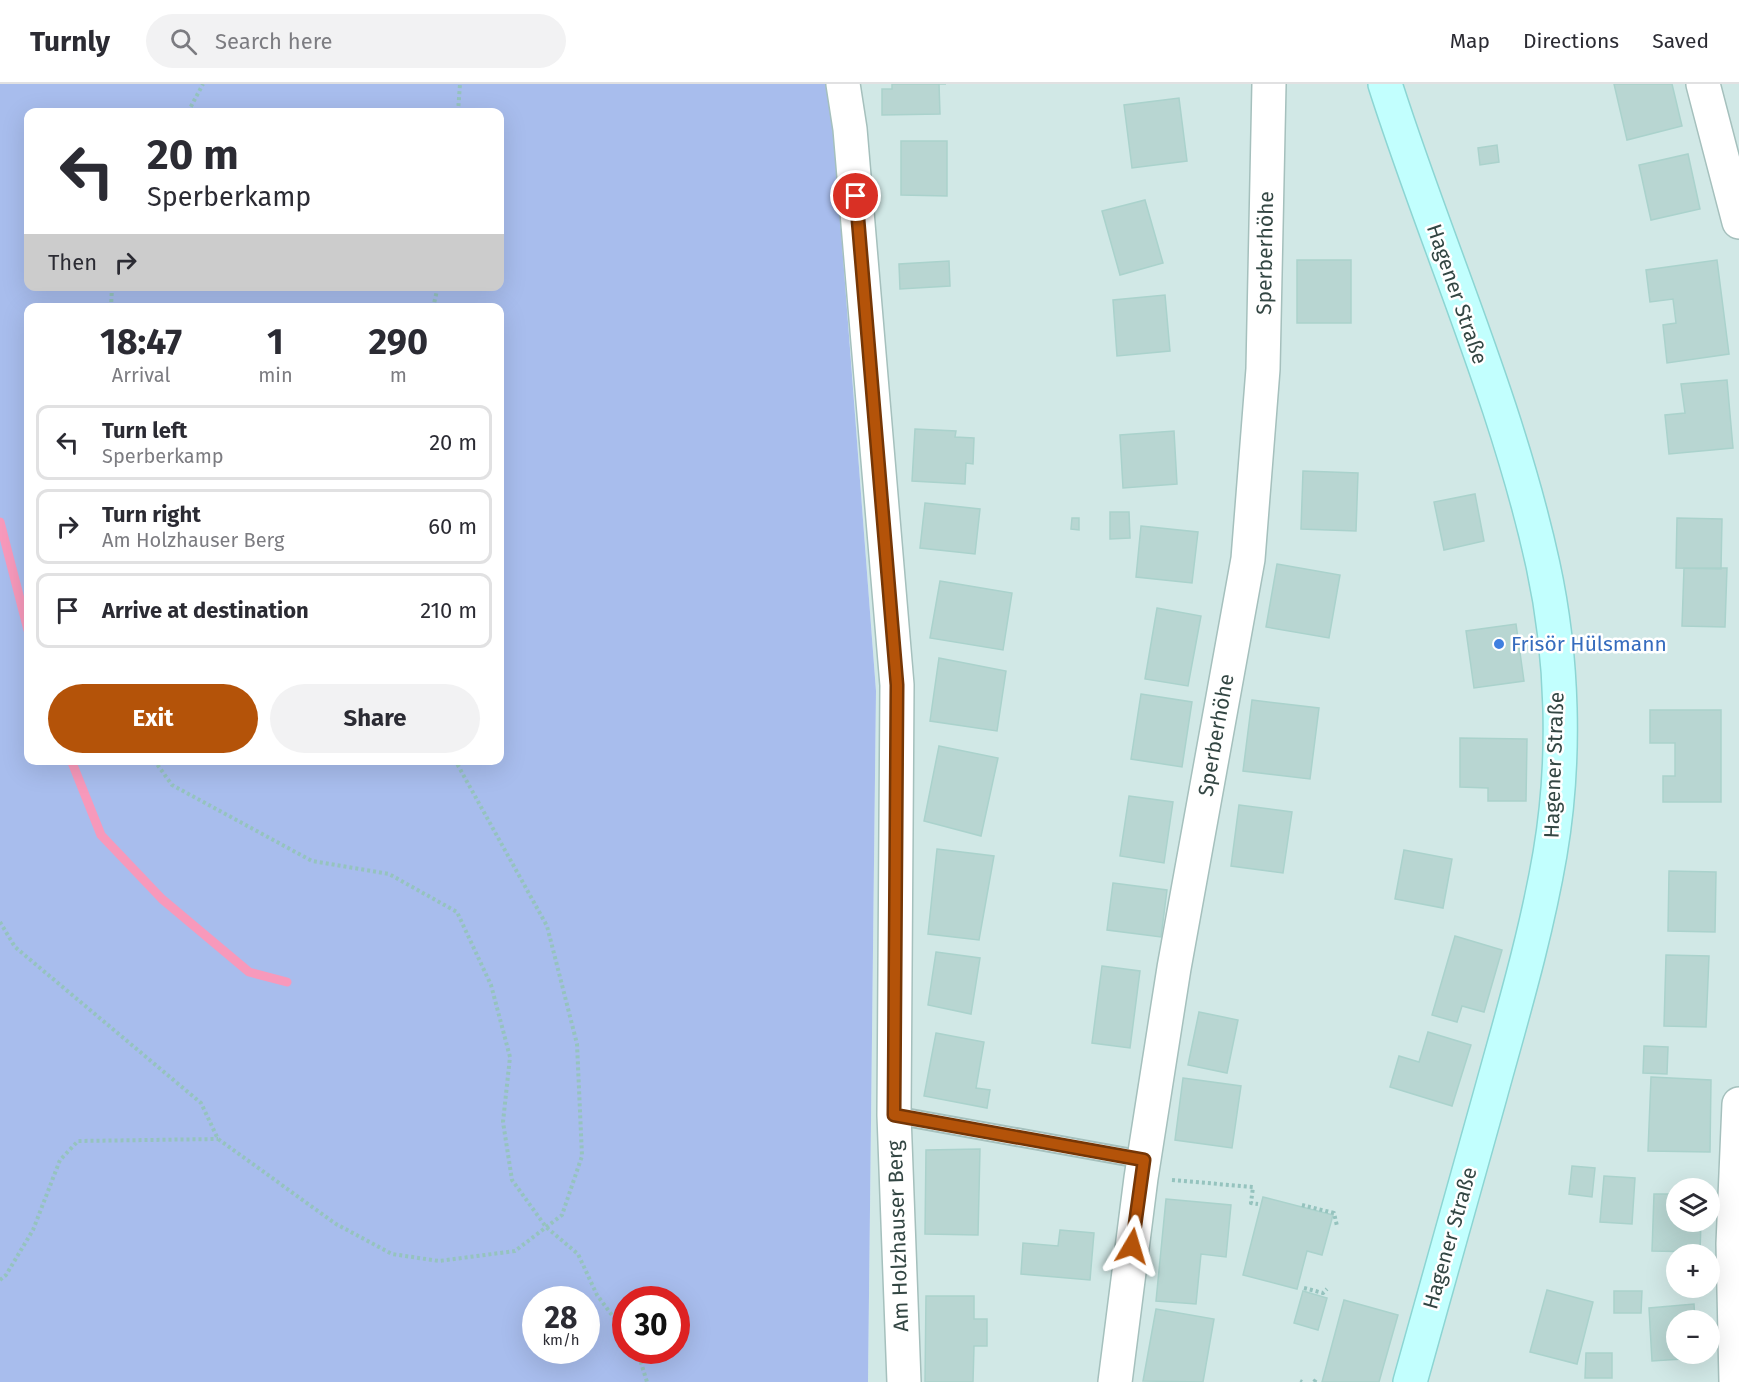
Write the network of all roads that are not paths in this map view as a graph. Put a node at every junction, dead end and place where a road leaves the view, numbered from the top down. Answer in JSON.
{"nodes":[{"id":1,"x":843,"y":84,"type":"edge"},
{"id":2,"x":1269,"y":84,"type":"edge"},
{"id":3,"x":1385,"y":84,"type":"edge"},
{"id":4,"x":1703,"y":84,"type":"edge"},
{"id":5,"x":1739,"y":222,"type":"edge"},
{"id":6,"x":1739,"y":1104,"type":"edge"},
{"id":7,"x":894,"y":1115,"type":"junction"},
{"id":8,"x":1142,"y":1169,"type":"junction"},
{"id":9,"x":1736,"y":1246,"type":"edge"},
{"id":10,"x":904,"y":1382,"type":"edge"},
{"id":11,"x":1115,"y":1382,"type":"edge"},
{"id":12,"x":1410,"y":1382,"type":"edge"},
{"id":13,"x":1736,"y":1382,"type":"edge"}],
"edges":[{"from":1,"to":7,"type":"street","name":"Am Holzhauser Berg"},
{"from":2,"to":8,"type":"street","name":"Sperberhöhe"},
{"from":3,"to":12,"type":"main road","name":"Hagener Straße"},
{"from":4,"to":5,"type":"street"},
{"from":6,"to":9,"type":"street"},
{"from":7,"to":8,"type":"lane"},
{"from":7,"to":10,"type":"street","name":"Am Holzhauser Berg"},
{"from":8,"to":11,"type":"street","name":"Sperberhöhe"},
{"from":9,"to":13,"type":"street"}]}
